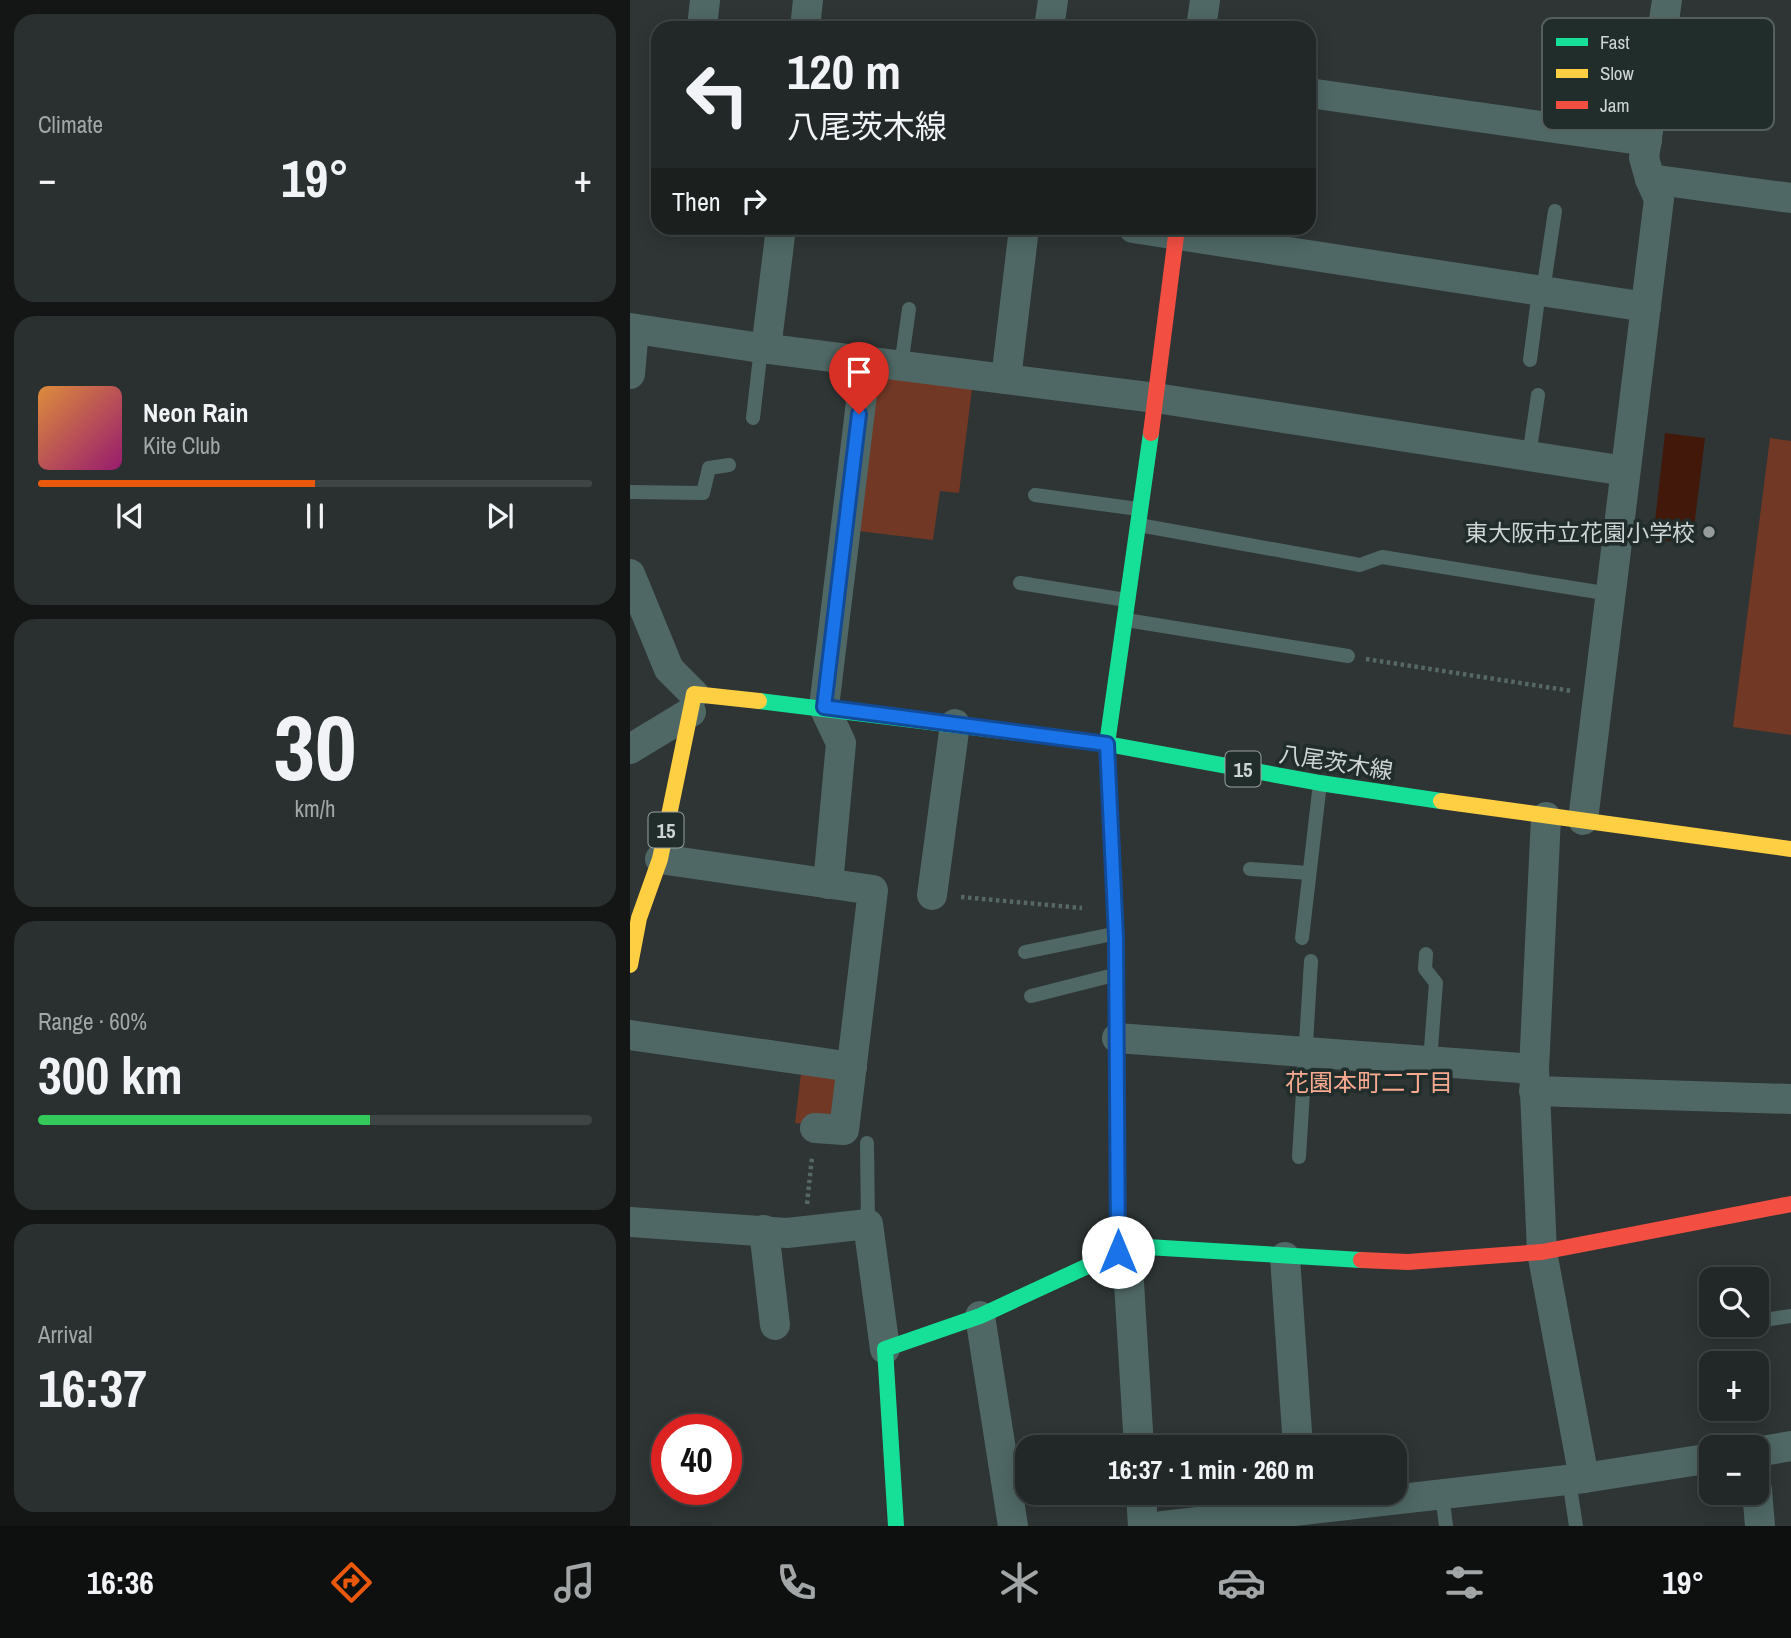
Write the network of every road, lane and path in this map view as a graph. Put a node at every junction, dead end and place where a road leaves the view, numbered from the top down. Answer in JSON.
{"nodes":[{"id":1,"x":705,"y":0,"type":"edge"},
{"id":2,"x":808,"y":0,"type":"edge"},
{"id":3,"x":1053,"y":0,"type":"edge"},
{"id":4,"x":1205,"y":0,"type":"edge"},
{"id":5,"x":1667,"y":0,"type":"edge"},
{"id":6,"x":1664,"y":18,"type":"edge"},
{"id":7,"x":703,"y":21,"type":"edge"},
{"id":8,"x":806,"y":21,"type":"edge"},
{"id":9,"x":1050,"y":21,"type":"edge"},
{"id":10,"x":1202,"y":21,"type":"edge"},
{"id":11,"x":1316,"y":94,"type":"edge"},
{"id":12,"x":1542,"y":126,"type":"edge"},
{"id":13,"x":1570,"y":130,"type":"edge"},
{"id":14,"x":1649,"y":130,"type":"edge"},
{"id":15,"x":1647,"y":141,"type":"junction"},
{"id":16,"x":1650,"y":179,"type":"junction"},
{"id":17,"x":1791,"y":198,"type":"edge"},
{"id":18,"x":1555,"y":211,"type":"dead end"},
{"id":19,"x":780,"y":235,"type":"edge"},
{"id":20,"x":1023,"y":235,"type":"edge"},
{"id":21,"x":1176,"y":235,"type":"edge"},
{"id":22,"x":1200,"y":235,"type":"edge"},
{"id":23,"x":1541,"y":291,"type":"junction"},
{"id":24,"x":1646,"y":307,"type":"junction"},
{"id":25,"x":909,"y":309,"type":"dead end"},
{"id":26,"x":632,"y":328,"type":"edge"},
{"id":27,"x":764,"y":349,"type":"junction"},
{"id":28,"x":1530,"y":360,"type":"dead end"},
{"id":29,"x":866,"y":361,"type":"junction"},
{"id":30,"x":901,"y":366,"type":"junction"},
{"id":31,"x":630,"y":374,"type":"edge"},
{"id":32,"x":1006,"y":379,"type":"junction"},
{"id":33,"x":1538,"y":395,"type":"dead end"},
{"id":34,"x":1156,"y":398,"type":"junction"},
{"id":35,"x":753,"y":418,"type":"dead end"},
{"id":36,"x":1529,"y":456,"type":"junction"},
{"id":37,"x":729,"y":465,"type":"dead end"},
{"id":38,"x":1625,"y":471,"type":"junction"},
{"id":39,"x":630,"y":492,"type":"edge"},
{"id":40,"x":1035,"y":495,"type":"dead end"},
{"id":41,"x":1139,"y":517,"type":"junction"},
{"id":42,"x":630,"y":575,"type":"edge"},
{"id":43,"x":1020,"y":583,"type":"dead end"},
{"id":44,"x":1610,"y":594,"type":"junction"},
{"id":45,"x":1127,"y":600,"type":"junction"},
{"id":46,"x":1124,"y":620,"type":"junction"},
{"id":47,"x":1348,"y":656,"type":"joint"},
{"id":48,"x":1598,"y":695,"type":"junction"},
{"id":49,"x":692,"y":703,"type":"junction"},
{"id":50,"x":824,"y":707,"type":"junction"},
{"id":51,"x":955,"y":724,"type":"junction"},
{"id":52,"x":1107,"y":744,"type":"junction"},
{"id":53,"x":630,"y":749,"type":"edge"},
{"id":54,"x":1320,"y":783,"type":"junction"},
{"id":55,"x":1546,"y":817,"type":"junction"},
{"id":56,"x":1583,"y":820,"type":"junction"},
{"id":57,"x":1791,"y":849,"type":"edge"},
{"id":58,"x":660,"y":859,"type":"junction"},
{"id":59,"x":1250,"y":869,"type":"dead end"},
{"id":60,"x":1310,"y":873,"type":"junction"},
{"id":61,"x":828,"y":884,"type":"junction"},
{"id":62,"x":932,"y":895,"type":"joint"},
{"id":63,"x":1115,"y":911,"type":"junction"},
{"id":64,"x":1116,"y":934,"type":"junction"},
{"id":65,"x":1302,"y":938,"type":"dead end"},
{"id":66,"x":1025,"y":952,"type":"dead end"},
{"id":67,"x":1426,"y":954,"type":"dead end"},
{"id":68,"x":1311,"y":961,"type":"dead end"},
{"id":69,"x":630,"y":965,"type":"edge"},
{"id":70,"x":1117,"y":975,"type":"junction"},
{"id":71,"x":1031,"y":996,"type":"dead end"},
{"id":72,"x":630,"y":1035,"type":"edge"},
{"id":73,"x":1117,"y":1038,"type":"junction"},
{"id":74,"x":1305,"y":1052,"type":"junction"},
{"id":75,"x":1430,"y":1061,"type":"junction"},
{"id":76,"x":852,"y":1067,"type":"junction"},
{"id":77,"x":1534,"y":1080,"type":"junction"},
{"id":78,"x":1791,"y":1099,"type":"edge"},
{"id":79,"x":815,"y":1128,"type":"joint"},
{"id":80,"x":867,"y":1143,"type":"dead end"},
{"id":81,"x":1299,"y":1157,"type":"dead end"},
{"id":82,"x":1791,"y":1203,"type":"edge"},
{"id":83,"x":630,"y":1222,"type":"edge"},
{"id":84,"x":868,"y":1224,"type":"junction"},
{"id":85,"x":764,"y":1230,"type":"junction"},
{"id":86,"x":804,"y":1231,"type":"junction"},
{"id":87,"x":1123,"y":1251,"type":"junction"},
{"id":88,"x":1542,"y":1252,"type":"junction"},
{"id":89,"x":1285,"y":1257,"type":"junction"},
{"id":90,"x":1791,"y":1315,"type":"edge"},
{"id":91,"x":980,"y":1316,"type":"junction"},
{"id":92,"x":1769,"y":1319,"type":"edge"},
{"id":93,"x":775,"y":1325,"type":"dead end"},
{"id":94,"x":885,"y":1349,"type":"junction"},
{"id":95,"x":1138,"y":1435,"type":"edge"},
{"id":96,"x":1296,"y":1435,"type":"edge"},
{"id":97,"x":1791,"y":1446,"type":"edge"},
{"id":98,"x":1769,"y":1450,"type":"edge"},
{"id":99,"x":1699,"y":1460,"type":"edge"},
{"id":100,"x":1576,"y":1479,"type":"junction"},
{"id":101,"x":1442,"y":1494,"type":"junction"},
{"id":102,"x":1407,"y":1496,"type":"edge"},
{"id":103,"x":1142,"y":1505,"type":"edge"},
{"id":104,"x":1294,"y":1505,"type":"edge"},
{"id":105,"x":1758,"y":1505,"type":"edge"},
{"id":106,"x":1257,"y":1521,"type":"edge"},
{"id":107,"x":896,"y":1526,"type":"edge"},
{"id":108,"x":1013,"y":1526,"type":"edge"},
{"id":109,"x":1143,"y":1526,"type":"edge"},
{"id":110,"x":1163,"y":1526,"type":"edge"},
{"id":111,"x":1446,"y":1526,"type":"edge"},
{"id":112,"x":1576,"y":1526,"type":"edge"},
{"id":113,"x":1760,"y":1526,"type":"edge"}],
"edges":[{"from":1,"to":7,"type":"street"},
{"from":2,"to":8,"type":"street"},
{"from":3,"to":9,"type":"street"},
{"from":4,"to":10,"type":"street"},
{"from":5,"to":6,"type":"street"},
{"from":11,"to":12,"type":"street"},
{"from":13,"to":15,"type":"street"},
{"from":14,"to":15,"type":"street"},
{"from":15,"to":16,"type":"street"},
{"from":16,"to":17,"type":"street"},
{"from":16,"to":24,"type":"street"},
{"from":18,"to":23,"type":"lane"},
{"from":19,"to":27,"type":"street"},
{"from":20,"to":32,"type":"street"},
{"from":21,"to":34,"type":"street"},
{"from":22,"to":23,"type":"street"},
{"from":23,"to":24,"type":"street"},
{"from":23,"to":28,"type":"lane"},
{"from":24,"to":38,"type":"street"},
{"from":25,"to":30,"type":"lane"},
{"from":26,"to":27,"type":"street"},
{"from":26,"to":31,"type":"street"},
{"from":27,"to":29,"type":"street"},
{"from":27,"to":35,"type":"lane"},
{"from":29,"to":30,"type":"street"},
{"from":29,"to":50,"type":"street"},
{"from":30,"to":32,"type":"street"},
{"from":32,"to":34,"type":"street"},
{"from":33,"to":36,"type":"lane"},
{"from":34,"to":36,"type":"street"},
{"from":34,"to":41,"type":"street"},
{"from":36,"to":38,"type":"street"},
{"from":37,"to":39,"type":"lane"},
{"from":38,"to":44,"type":"street"},
{"from":40,"to":41,"type":"lane"},
{"from":41,"to":44,"type":"lane"},
{"from":41,"to":45,"type":"street"},
{"from":42,"to":49,"type":"street"},
{"from":43,"to":45,"type":"lane"},
{"from":44,"to":48,"type":"street"},
{"from":45,"to":46,"type":"street"},
{"from":46,"to":47,"type":"lane"},
{"from":46,"to":52,"type":"street"},
{"from":47,"to":48,"type":"path"},
{"from":48,"to":56,"type":"street"},
{"from":49,"to":50,"type":"street","name":"八尾茨木線","number":"15"},
{"from":49,"to":53,"type":"street"},
{"from":49,"to":58,"type":"street","number":"15"},
{"from":50,"to":51,"type":"street","name":"八尾茨木線","number":"15"},
{"from":50,"to":61,"type":"street"},
{"from":51,"to":52,"type":"street","name":"八尾茨木線","number":"15"},
{"from":51,"to":62,"type":"street"},
{"from":52,"to":54,"type":"street","name":"八尾茨木線","number":"15"},
{"from":52,"to":63,"type":"street"},
{"from":54,"to":55,"type":"street","name":"八尾茨木線","number":"15"},
{"from":54,"to":60,"type":"lane"},
{"from":55,"to":56,"type":"street","name":"八尾茨木線","number":"15"},
{"from":55,"to":77,"type":"street"},
{"from":56,"to":57,"type":"street","name":"八尾茨木線","number":"15"},
{"from":58,"to":61,"type":"street"},
{"from":58,"to":69,"type":"street","number":"15"},
{"from":59,"to":60,"type":"lane"},
{"from":60,"to":65,"type":"lane"},
{"from":61,"to":76,"type":"street"},
{"from":62,"to":63,"type":"path"},
{"from":63,"to":64,"type":"street"},
{"from":64,"to":66,"type":"lane"},
{"from":64,"to":70,"type":"street"},
{"from":67,"to":75,"type":"lane"},
{"from":68,"to":74,"type":"lane"},
{"from":70,"to":71,"type":"lane"},
{"from":70,"to":73,"type":"street"},
{"from":72,"to":76,"type":"street"},
{"from":73,"to":74,"type":"street"},
{"from":73,"to":87,"type":"street"},
{"from":74,"to":75,"type":"street"},
{"from":74,"to":81,"type":"lane"},
{"from":75,"to":77,"type":"street"},
{"from":76,"to":79,"type":"street"},
{"from":77,"to":78,"type":"street"},
{"from":77,"to":88,"type":"street"},
{"from":79,"to":86,"type":"path"},
{"from":80,"to":84,"type":"lane"},
{"from":82,"to":88,"type":"street"},
{"from":83,"to":85,"type":"street"},
{"from":84,"to":86,"type":"street"},
{"from":84,"to":94,"type":"street"},
{"from":85,"to":86,"type":"street"},
{"from":85,"to":93,"type":"street"},
{"from":87,"to":89,"type":"street"},
{"from":87,"to":91,"type":"street"},
{"from":87,"to":95,"type":"street"},
{"from":88,"to":89,"type":"street"},
{"from":88,"to":100,"type":"street"},
{"from":89,"to":96,"type":"street"},
{"from":90,"to":92,"type":"lane"},
{"from":91,"to":94,"type":"street"},
{"from":91,"to":108,"type":"street"},
{"from":94,"to":107,"type":"street"},
{"from":97,"to":98,"type":"street"},
{"from":99,"to":100,"type":"street"},
{"from":100,"to":101,"type":"street"},
{"from":100,"to":112,"type":"lane"},
{"from":101,"to":102,"type":"street"},
{"from":101,"to":111,"type":"lane"},
{"from":103,"to":109,"type":"street"},
{"from":104,"to":106,"type":"street"},
{"from":105,"to":113,"type":"street"},
{"from":106,"to":110,"type":"street"}]}
